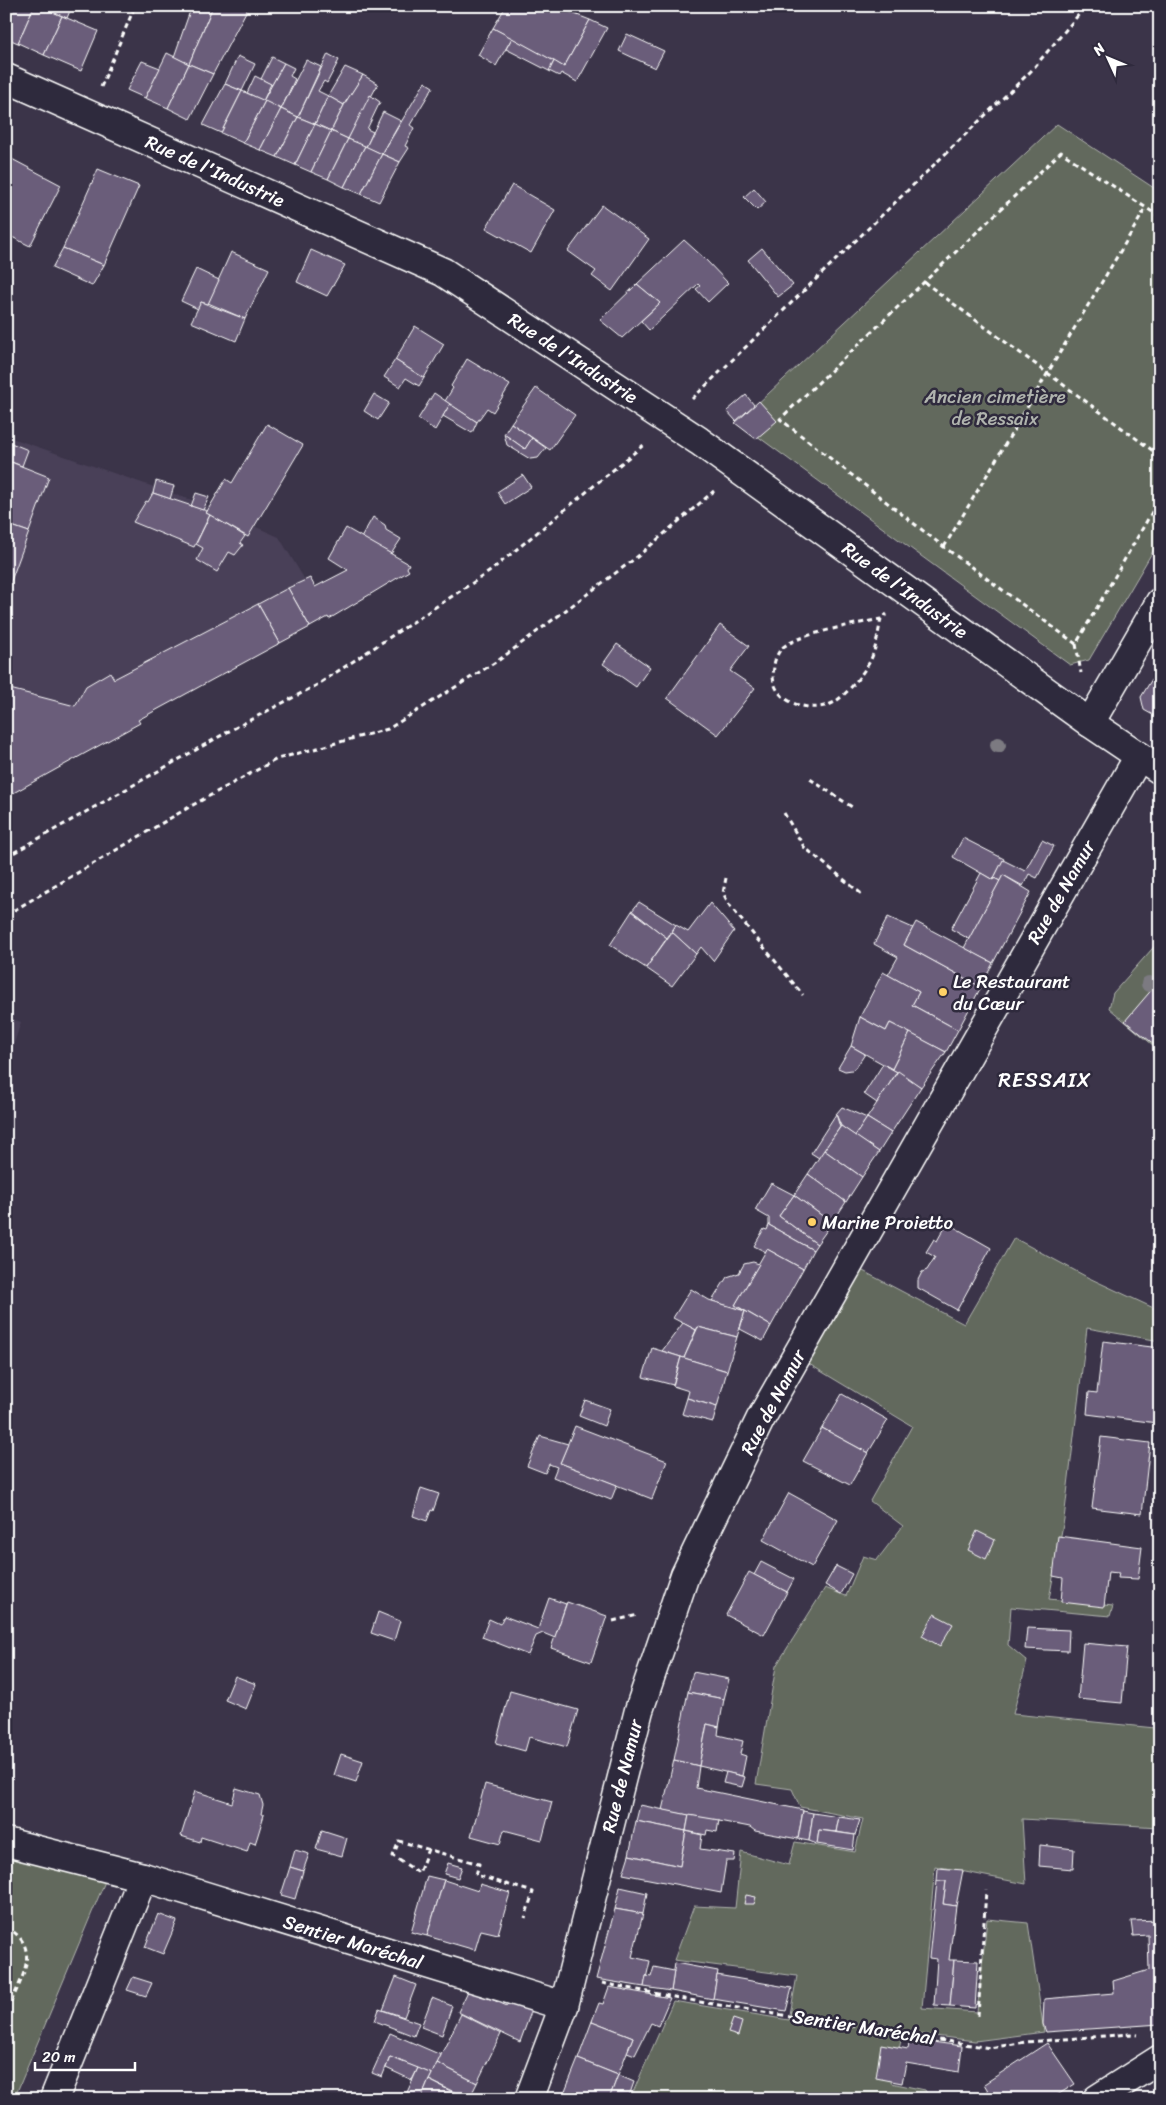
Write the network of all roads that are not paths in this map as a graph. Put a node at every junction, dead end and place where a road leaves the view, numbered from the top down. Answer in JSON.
{"nodes":[{"id":1,"x":6,"y":78,"type":"edge"},
{"id":2,"x":1160,"y":602,"type":"edge"},
{"id":3,"x":1090,"y":724,"type":"junction"},
{"id":4,"x":1149,"y":763,"type":"edge"},
{"id":5,"x":6,"y":1842,"type":"edge"},
{"id":6,"x":143,"y":1877,"type":"junction"},
{"id":7,"x":567,"y":1995,"type":"junction"},
{"id":8,"x":1160,"y":2059,"type":"edge"},
{"id":9,"x":54,"y":2099,"type":"edge"},
{"id":10,"x":529,"y":2099,"type":"edge"},
{"id":11,"x":1096,"y":2099,"type":"edge"}],
"edges":[{"from":1,"to":3,"type":"street","name":"Rue de l'Industrie"},
{"from":2,"to":3,"type":"street"},
{"from":3,"to":4,"type":"street","name":"Rue de l'Industrie"},
{"from":4,"to":7,"type":"street","name":"Rue de Namur"},
{"from":5,"to":6,"type":"street","name":"Sentier Maréchal"},
{"from":6,"to":7,"type":"street","name":"Sentier Maréchal"},
{"from":6,"to":9,"type":"street"},
{"from":7,"to":10,"type":"street","name":"Rue de Namur"},
{"from":8,"to":11,"type":"street"}]}
